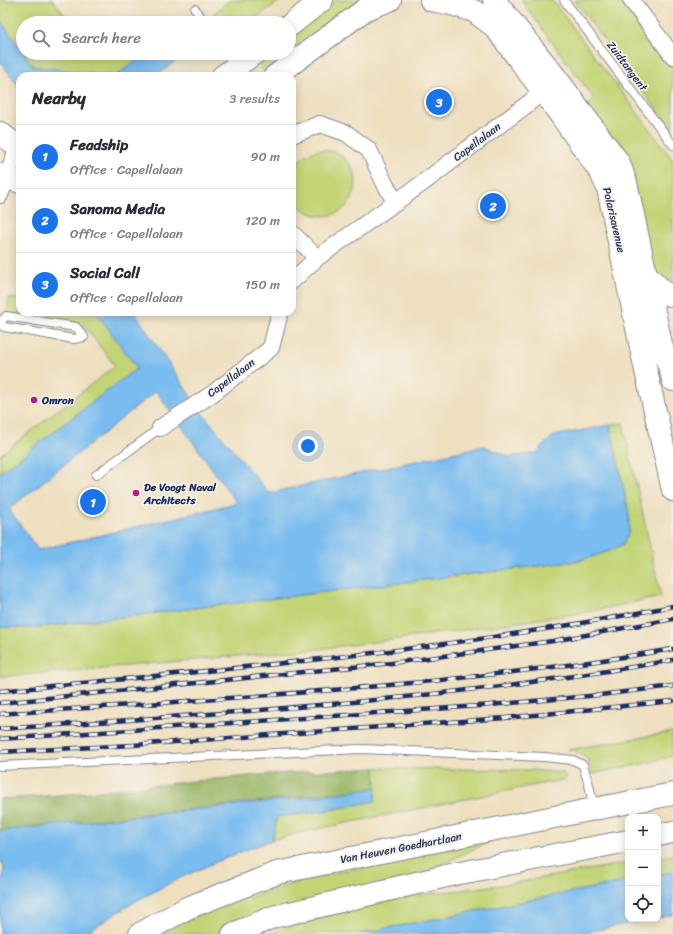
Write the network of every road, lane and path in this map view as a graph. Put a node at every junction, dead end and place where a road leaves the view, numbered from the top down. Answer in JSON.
{"nodes":[{"id":1,"x":322,"y":0,"type":"edge"},
{"id":2,"x":390,"y":0,"type":"edge"},
{"id":3,"x":431,"y":0,"type":"edge"},
{"id":4,"x":494,"y":0,"type":"edge"},
{"id":5,"x":564,"y":0,"type":"edge"},
{"id":6,"x":631,"y":0,"type":"edge"},
{"id":7,"x":195,"y":9,"type":"dead end"},
{"id":8,"x":200,"y":16,"type":"edge"},
{"id":9,"x":296,"y":20,"type":"edge"},
{"id":10,"x":673,"y":56,"type":"edge"},
{"id":11,"x":244,"y":60,"type":"edge"},
{"id":12,"x":232,"y":68,"type":"edge"},
{"id":13,"x":280,"y":72,"type":"edge"},
{"id":14,"x":550,"y":85,"type":"junction"},
{"id":15,"x":0,"y":133,"type":"edge"},
{"id":16,"x":296,"y":133,"type":"edge"},
{"id":17,"x":16,"y":146,"type":"edge"},
{"id":18,"x":673,"y":146,"type":"edge"},
{"id":19,"x":16,"y":156,"type":"edge"},
{"id":20,"x":6,"y":182,"type":"edge"},
{"id":21,"x":396,"y":203,"type":"junction"},
{"id":22,"x":296,"y":237,"type":"edge"},
{"id":23,"x":317,"y":258,"type":"junction"},
{"id":24,"x":646,"y":275,"type":"junction"},
{"id":25,"x":296,"y":277,"type":"edge"},
{"id":26,"x":673,"y":296,"type":"edge"},
{"id":27,"x":279,"y":316,"type":"edge"},
{"id":28,"x":0,"y":323,"type":"edge"},
{"id":29,"x":667,"y":344,"type":"edge"},
{"id":30,"x":644,"y":362,"type":"junction"},
{"id":31,"x":672,"y":373,"type":"edge"},
{"id":32,"x":160,"y":428,"type":"joint"},
{"id":33,"x":96,"y":475,"type":"dead end"},
{"id":34,"x":673,"y":490,"type":"edge"},
{"id":35,"x":0,"y":766,"type":"edge"},
{"id":36,"x":673,"y":794,"type":"edge"},
{"id":37,"x":594,"y":809,"type":"junction"},
{"id":38,"x":673,"y":832,"type":"edge"},
{"id":39,"x":661,"y":834,"type":"edge"},
{"id":40,"x":625,"y":842,"type":"edge"},
{"id":41,"x":140,"y":934,"type":"edge"},
{"id":42,"x":233,"y":934,"type":"edge"}],
"edges":[{"from":1,"to":9,"type":"street"},
{"from":2,"to":13,"type":"street"},
{"from":3,"to":14,"type":"street","name":"Polarisavenue"},
{"from":4,"to":14,"type":"street","name":"Polarisavenue"},
{"from":5,"to":18,"type":"lane","name":"Zuidtangent"},
{"from":6,"to":10,"type":"street"},
{"from":7,"to":8,"type":"lane"},
{"from":11,"to":12,"type":"street"},
{"from":14,"to":21,"type":"street","name":"Capellalaan"},
{"from":14,"to":24,"type":"street","name":"Polarisavenue"},
{"from":14,"to":30,"type":"street","name":"Polarisavenue"},
{"from":15,"to":17,"type":"street"},
{"from":16,"to":21,"type":"street"},
{"from":19,"to":20,"type":"street"},
{"from":21,"to":23,"type":"street","name":"Capellalaan"},
{"from":22,"to":23,"type":"street"},
{"from":23,"to":25,"type":"street","name":"Capellalaan"},
{"from":24,"to":26,"type":"street"},
{"from":24,"to":29,"type":"street","name":"Polarisavenue"},
{"from":27,"to":32,"type":"street","name":"Capellalaan"},
{"from":28,"to":28,"type":"lane"},
{"from":29,"to":30,"type":"street"},
{"from":29,"to":31,"type":"street","name":"Polarisavenue"},
{"from":30,"to":31,"type":"street"},
{"from":30,"to":34,"type":"street","name":"Polarisavenue"},
{"from":32,"to":33,"type":"lane"},
{"from":35,"to":37,"type":"lane"},
{"from":36,"to":37,"type":"street","name":"Van Heuven Goedhartlaan"},
{"from":37,"to":41,"type":"street","name":"Van Heuven Goedhartlaan"},
{"from":38,"to":39,"type":"street"},
{"from":40,"to":42,"type":"street"}]}
